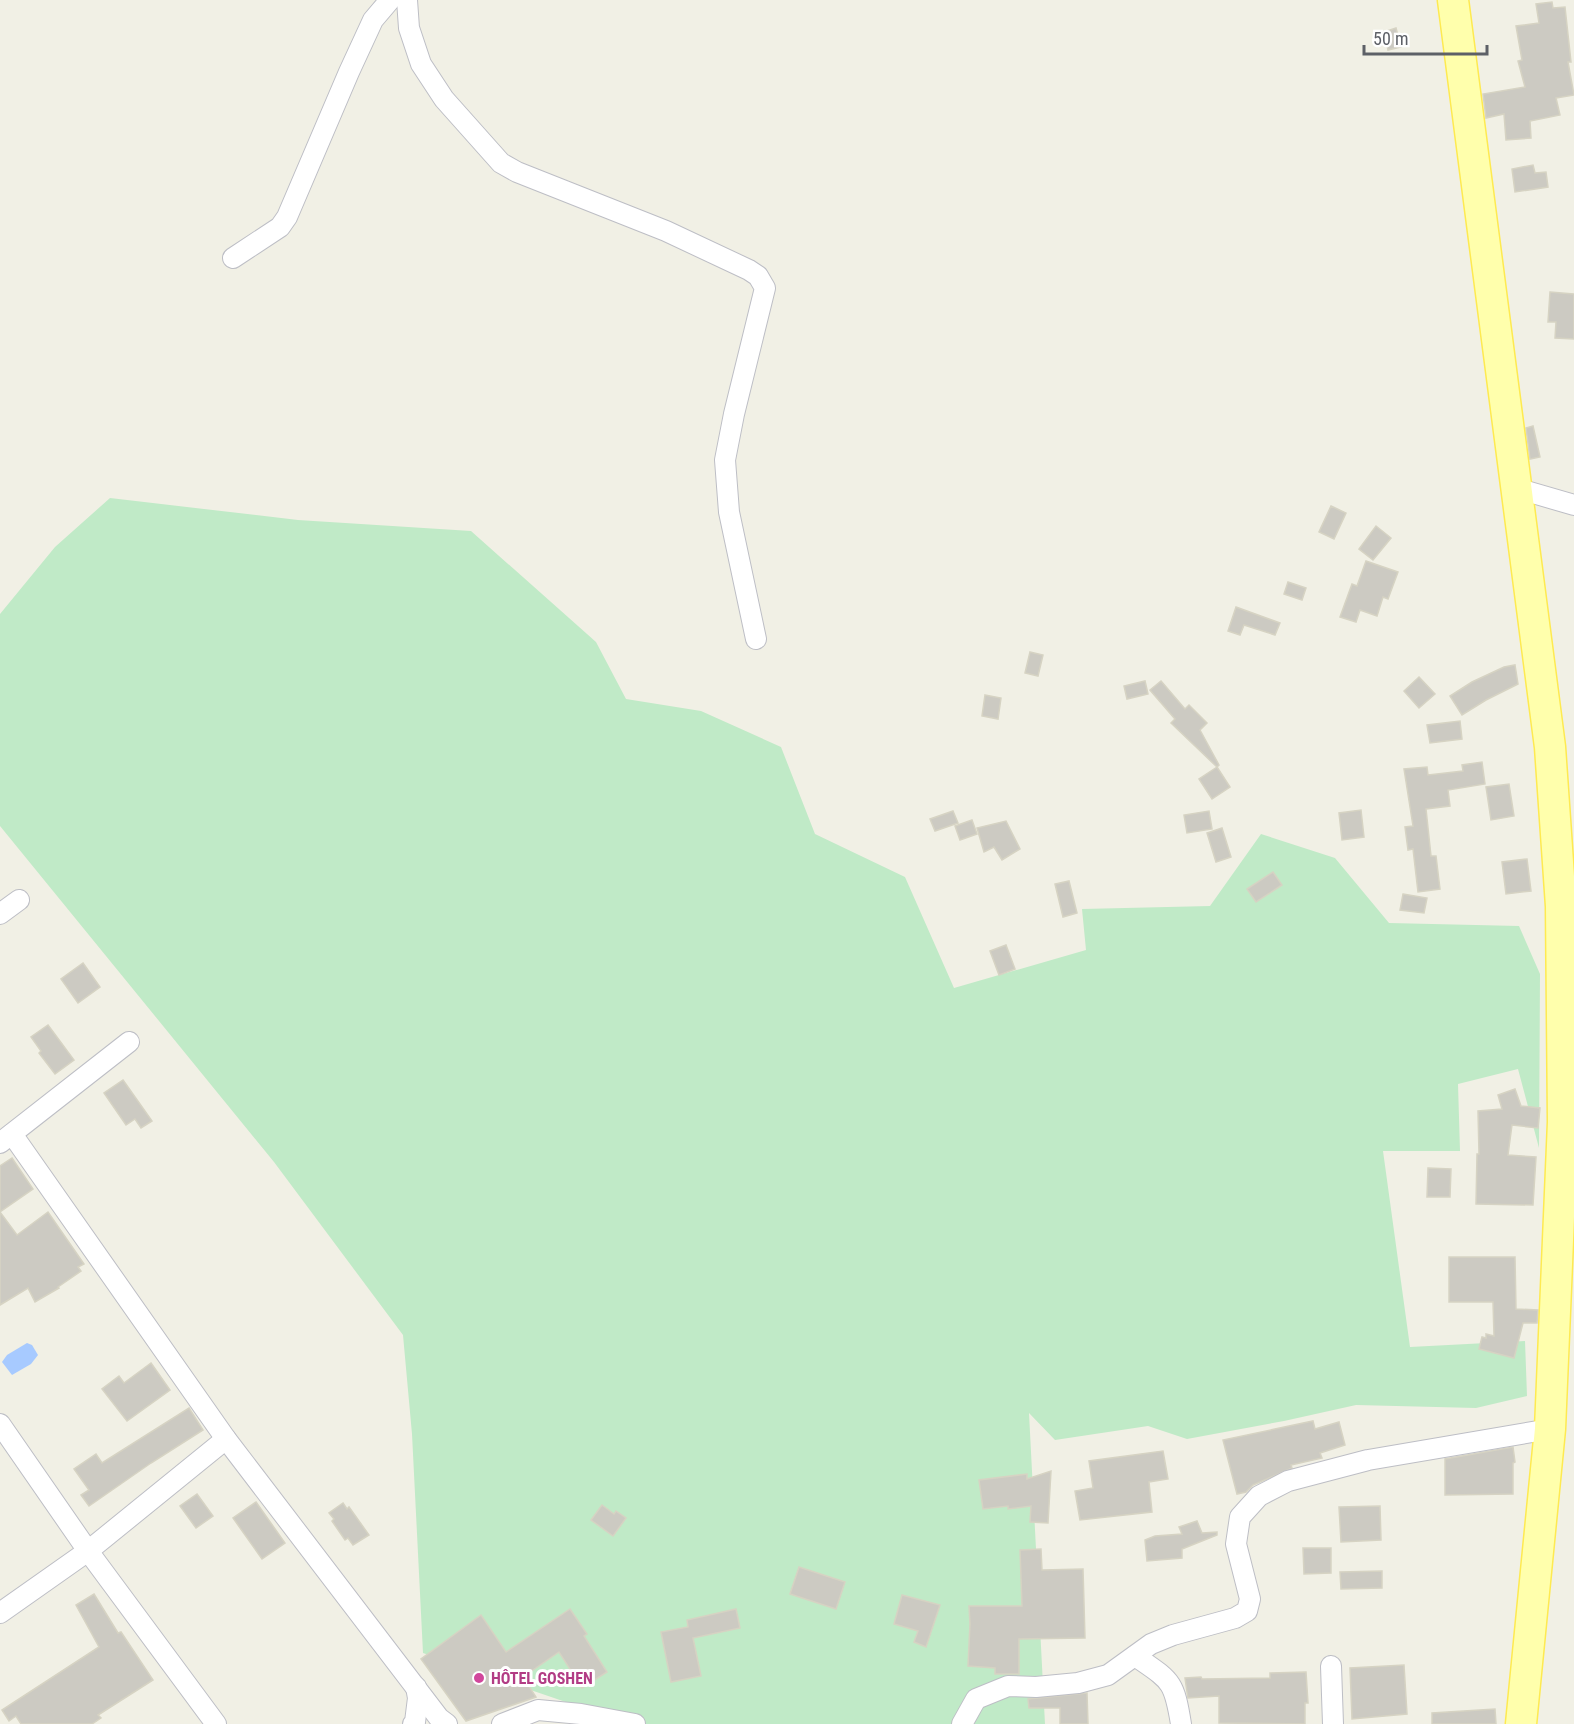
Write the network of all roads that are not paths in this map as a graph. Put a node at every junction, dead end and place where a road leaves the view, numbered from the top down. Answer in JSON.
{"nodes":[{"id":1,"x":390,"y":0,"type":"edge"},
{"id":2,"x":407,"y":0,"type":"edge"},
{"id":3,"x":1454,"y":0,"type":"edge"},
{"id":4,"x":232,"y":258,"type":"dead end"},
{"id":5,"x":1516,"y":488,"type":"junction"},
{"id":6,"x":1574,"y":505,"type":"edge"},
{"id":7,"x":756,"y":639,"type":"dead end"},
{"id":8,"x":19,"y":900,"type":"dead end"},
{"id":9,"x":0,"y":914,"type":"edge"},
{"id":10,"x":129,"y":1042,"type":"dead end"},
{"id":11,"x":6,"y":1138,"type":"edge"},
{"id":12,"x":0,"y":1424,"type":"edge"},
{"id":13,"x":1550,"y":1429,"type":"junction"},
{"id":14,"x":226,"y":1439,"type":"junction"},
{"id":15,"x":88,"y":1551,"type":"junction"},
{"id":16,"x":0,"y":1613,"type":"edge"},
{"id":17,"x":1136,"y":1656,"type":"junction"},
{"id":18,"x":1331,"y":1666,"type":"dead end"},
{"id":19,"x":416,"y":1687,"type":"junction"},
{"id":20,"x":216,"y":1724,"type":"edge"},
{"id":21,"x":413,"y":1724,"type":"edge"},
{"id":22,"x":447,"y":1724,"type":"edge"},
{"id":23,"x":502,"y":1724,"type":"edge"},
{"id":24,"x":635,"y":1724,"type":"edge"},
{"id":25,"x":962,"y":1724,"type":"edge"},
{"id":26,"x":1181,"y":1724,"type":"edge"},
{"id":27,"x":1333,"y":1724,"type":"edge"},
{"id":28,"x":1521,"y":1724,"type":"edge"}],
"edges":[{"from":1,"to":4,"type":"street"},
{"from":2,"to":7,"type":"street"},
{"from":3,"to":5,"type":"main road"},
{"from":5,"to":6,"type":"street"},
{"from":5,"to":13,"type":"main road"},
{"from":8,"to":9,"type":"street"},
{"from":10,"to":11,"type":"street"},
{"from":11,"to":14,"type":"street"},
{"from":12,"to":15,"type":"street"},
{"from":13,"to":17,"type":"street"},
{"from":13,"to":28,"type":"main road"},
{"from":14,"to":15,"type":"street"},
{"from":14,"to":19,"type":"street"},
{"from":15,"to":16,"type":"street"},
{"from":15,"to":20,"type":"street"},
{"from":17,"to":25,"type":"street"},
{"from":17,"to":26,"type":"street"},
{"from":18,"to":27,"type":"street"},
{"from":19,"to":21,"type":"street"},
{"from":19,"to":22,"type":"street"},
{"from":23,"to":24,"type":"street"}]}
